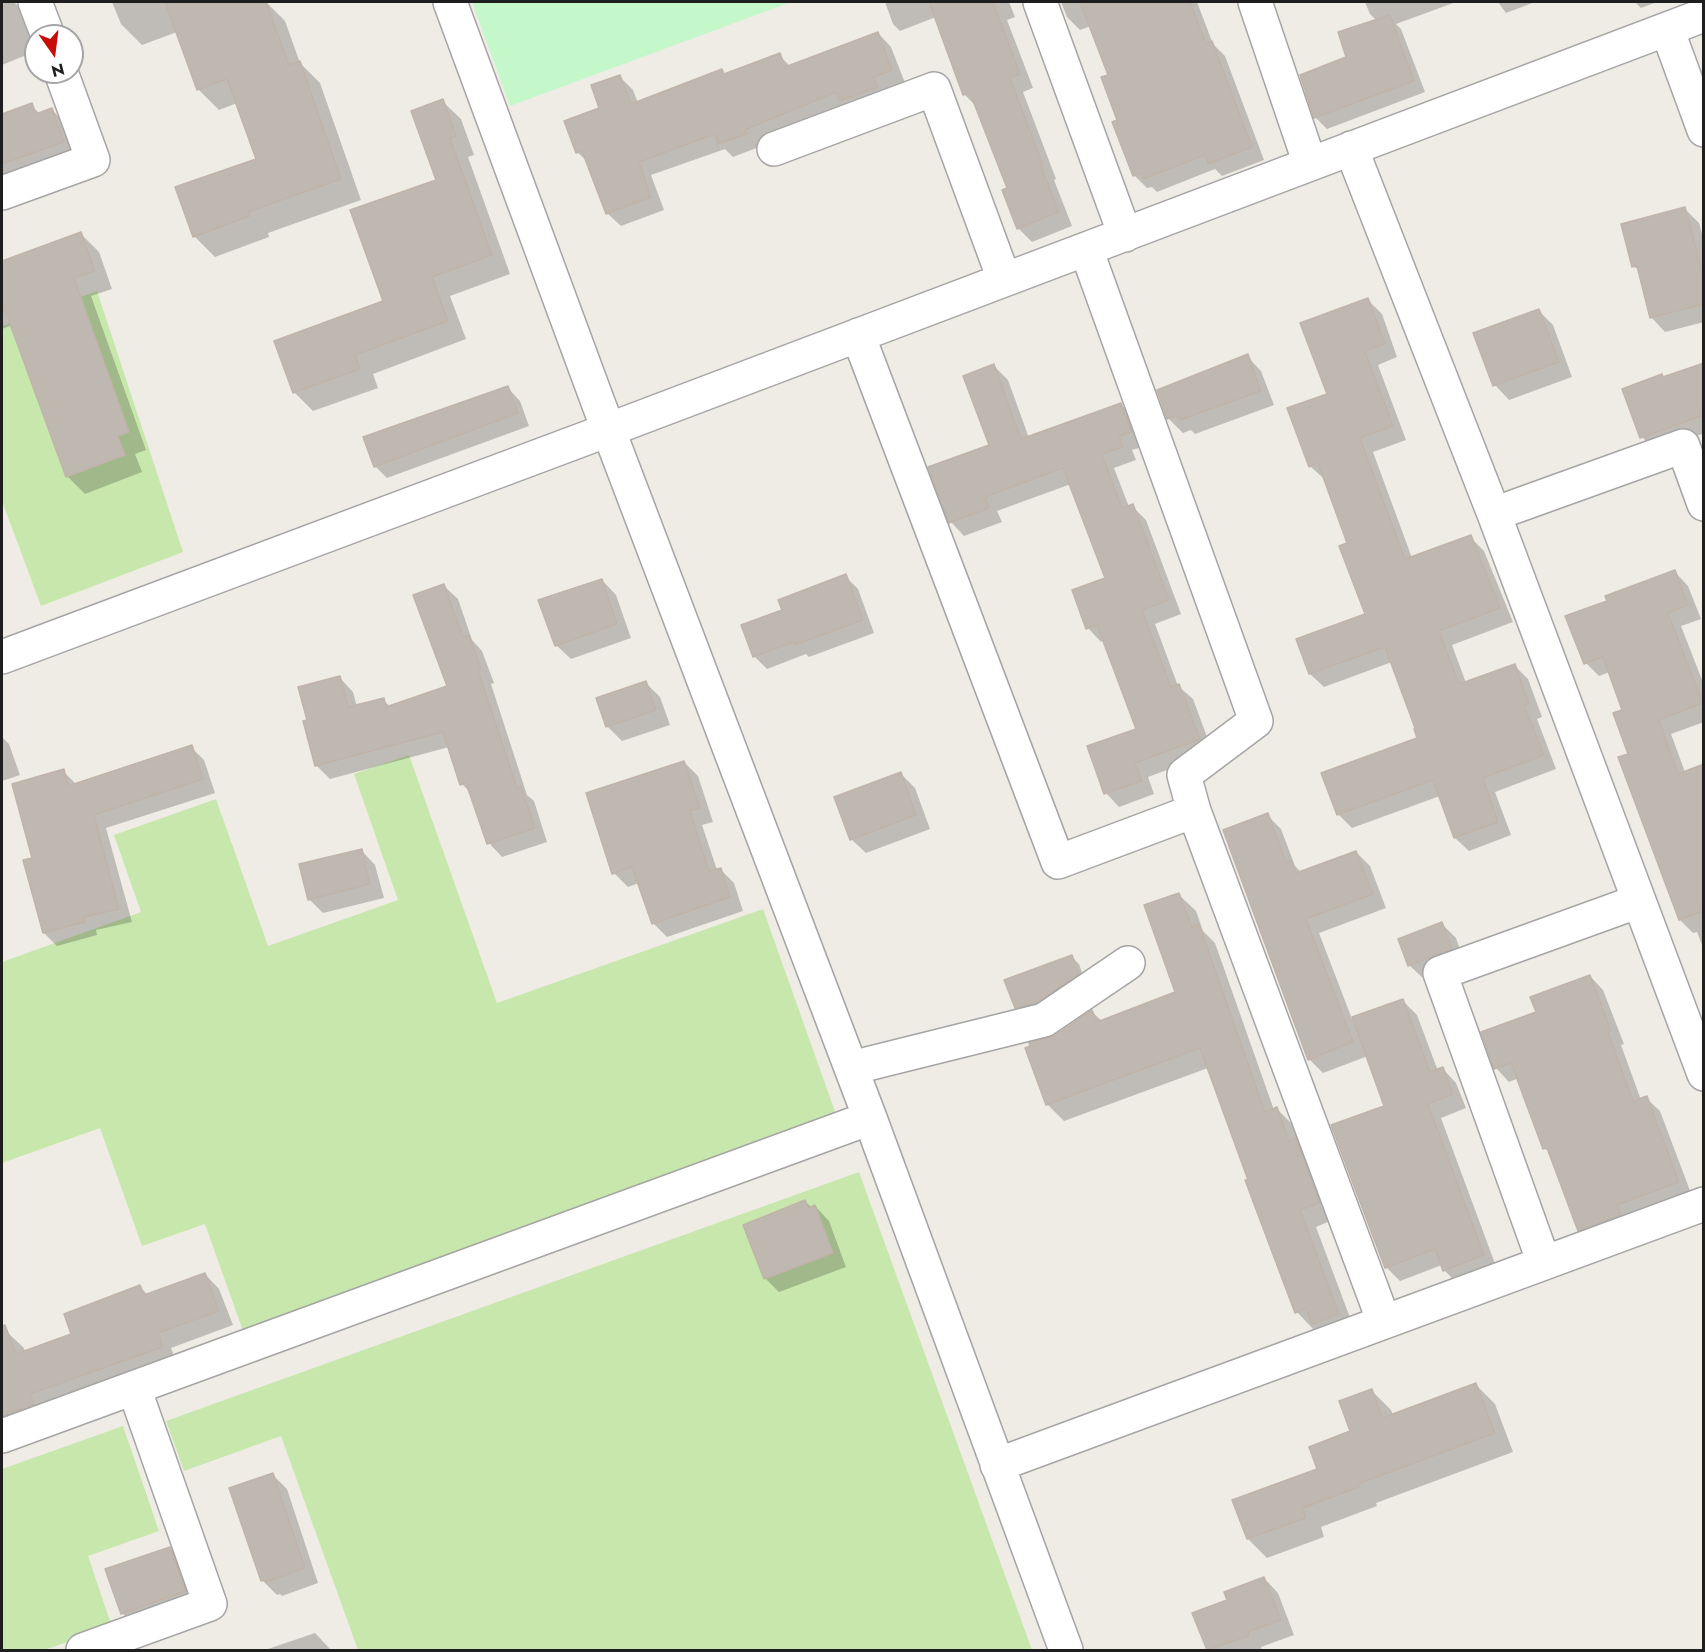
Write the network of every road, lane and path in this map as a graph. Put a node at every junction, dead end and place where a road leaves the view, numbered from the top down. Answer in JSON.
{"nodes":[{"id":1,"x":35,"y":2,"type":"edge"},
{"id":2,"x":450,"y":2,"type":"edge"},
{"id":3,"x":1040,"y":2,"type":"edge"},
{"id":4,"x":1255,"y":2,"type":"edge"},
{"id":5,"x":1704,"y":15,"type":"edge"},
{"id":6,"x":43,"y":24,"type":"edge"},
{"id":7,"x":1667,"y":29,"type":"junction"},
{"id":8,"x":65,"y":84,"type":"edge"},
{"id":9,"x":1704,"y":129,"type":"edge"},
{"id":10,"x":1351,"y":148,"type":"junction"},
{"id":11,"x":774,"y":149,"type":"dead end"},
{"id":12,"x":1310,"y":164,"type":"junction"},
{"id":13,"x":2,"y":193,"type":"edge"},
{"id":14,"x":1125,"y":235,"type":"junction"},
{"id":15,"x":1086,"y":249,"type":"junction"},
{"id":16,"x":1004,"y":279,"type":"junction"},
{"id":17,"x":858,"y":335,"type":"junction"},
{"id":18,"x":608,"y":430,"type":"junction"},
{"id":19,"x":1704,"y":504,"type":"edge"},
{"id":20,"x":1494,"y":514,"type":"junction"},
{"id":21,"x":2,"y":657,"type":"edge"},
{"id":22,"x":1194,"y":811,"type":"junction"},
{"id":23,"x":1639,"y":901,"type":"junction"},
{"id":24,"x":1128,"y":963,"type":"dead end"},
{"id":25,"x":851,"y":1068,"type":"junction"},
{"id":26,"x":1704,"y":1074,"type":"edge"},
{"id":27,"x":870,"y":1118,"type":"junction"},
{"id":28,"x":1704,"y":1204,"type":"edge"},
{"id":29,"x":1544,"y":1263,"type":"junction"},
{"id":30,"x":1384,"y":1322,"type":"junction"},
{"id":31,"x":134,"y":1388,"type":"junction"},
{"id":32,"x":2,"y":1436,"type":"edge"},
{"id":33,"x":997,"y":1465,"type":"junction"},
{"id":34,"x":83,"y":1650,"type":"edge"},
{"id":35,"x":1066,"y":1650,"type":"edge"}],
"edges":[{"from":1,"to":6,"type":"street"},
{"from":2,"to":18,"type":"street"},
{"from":3,"to":14,"type":"street"},
{"from":4,"to":12,"type":"street"},
{"from":5,"to":7,"type":"street"},
{"from":7,"to":9,"type":"street"},
{"from":7,"to":10,"type":"street"},
{"from":8,"to":13,"type":"street"},
{"from":10,"to":12,"type":"street"},
{"from":10,"to":20,"type":"street"},
{"from":11,"to":16,"type":"street"},
{"from":12,"to":14,"type":"street"},
{"from":14,"to":15,"type":"street"},
{"from":15,"to":16,"type":"street"},
{"from":15,"to":22,"type":"street"},
{"from":16,"to":17,"type":"street"},
{"from":17,"to":18,"type":"street"},
{"from":17,"to":22,"type":"street"},
{"from":18,"to":21,"type":"street"},
{"from":18,"to":25,"type":"street"},
{"from":19,"to":20,"type":"street"},
{"from":20,"to":23,"type":"street"},
{"from":22,"to":30,"type":"street"},
{"from":23,"to":26,"type":"street"},
{"from":23,"to":29,"type":"street"},
{"from":24,"to":25,"type":"street"},
{"from":25,"to":27,"type":"street"},
{"from":27,"to":31,"type":"street"},
{"from":27,"to":33,"type":"street"},
{"from":28,"to":29,"type":"street"},
{"from":29,"to":30,"type":"street"},
{"from":30,"to":33,"type":"street"},
{"from":31,"to":32,"type":"street"},
{"from":31,"to":34,"type":"street"},
{"from":33,"to":35,"type":"street"}]}
